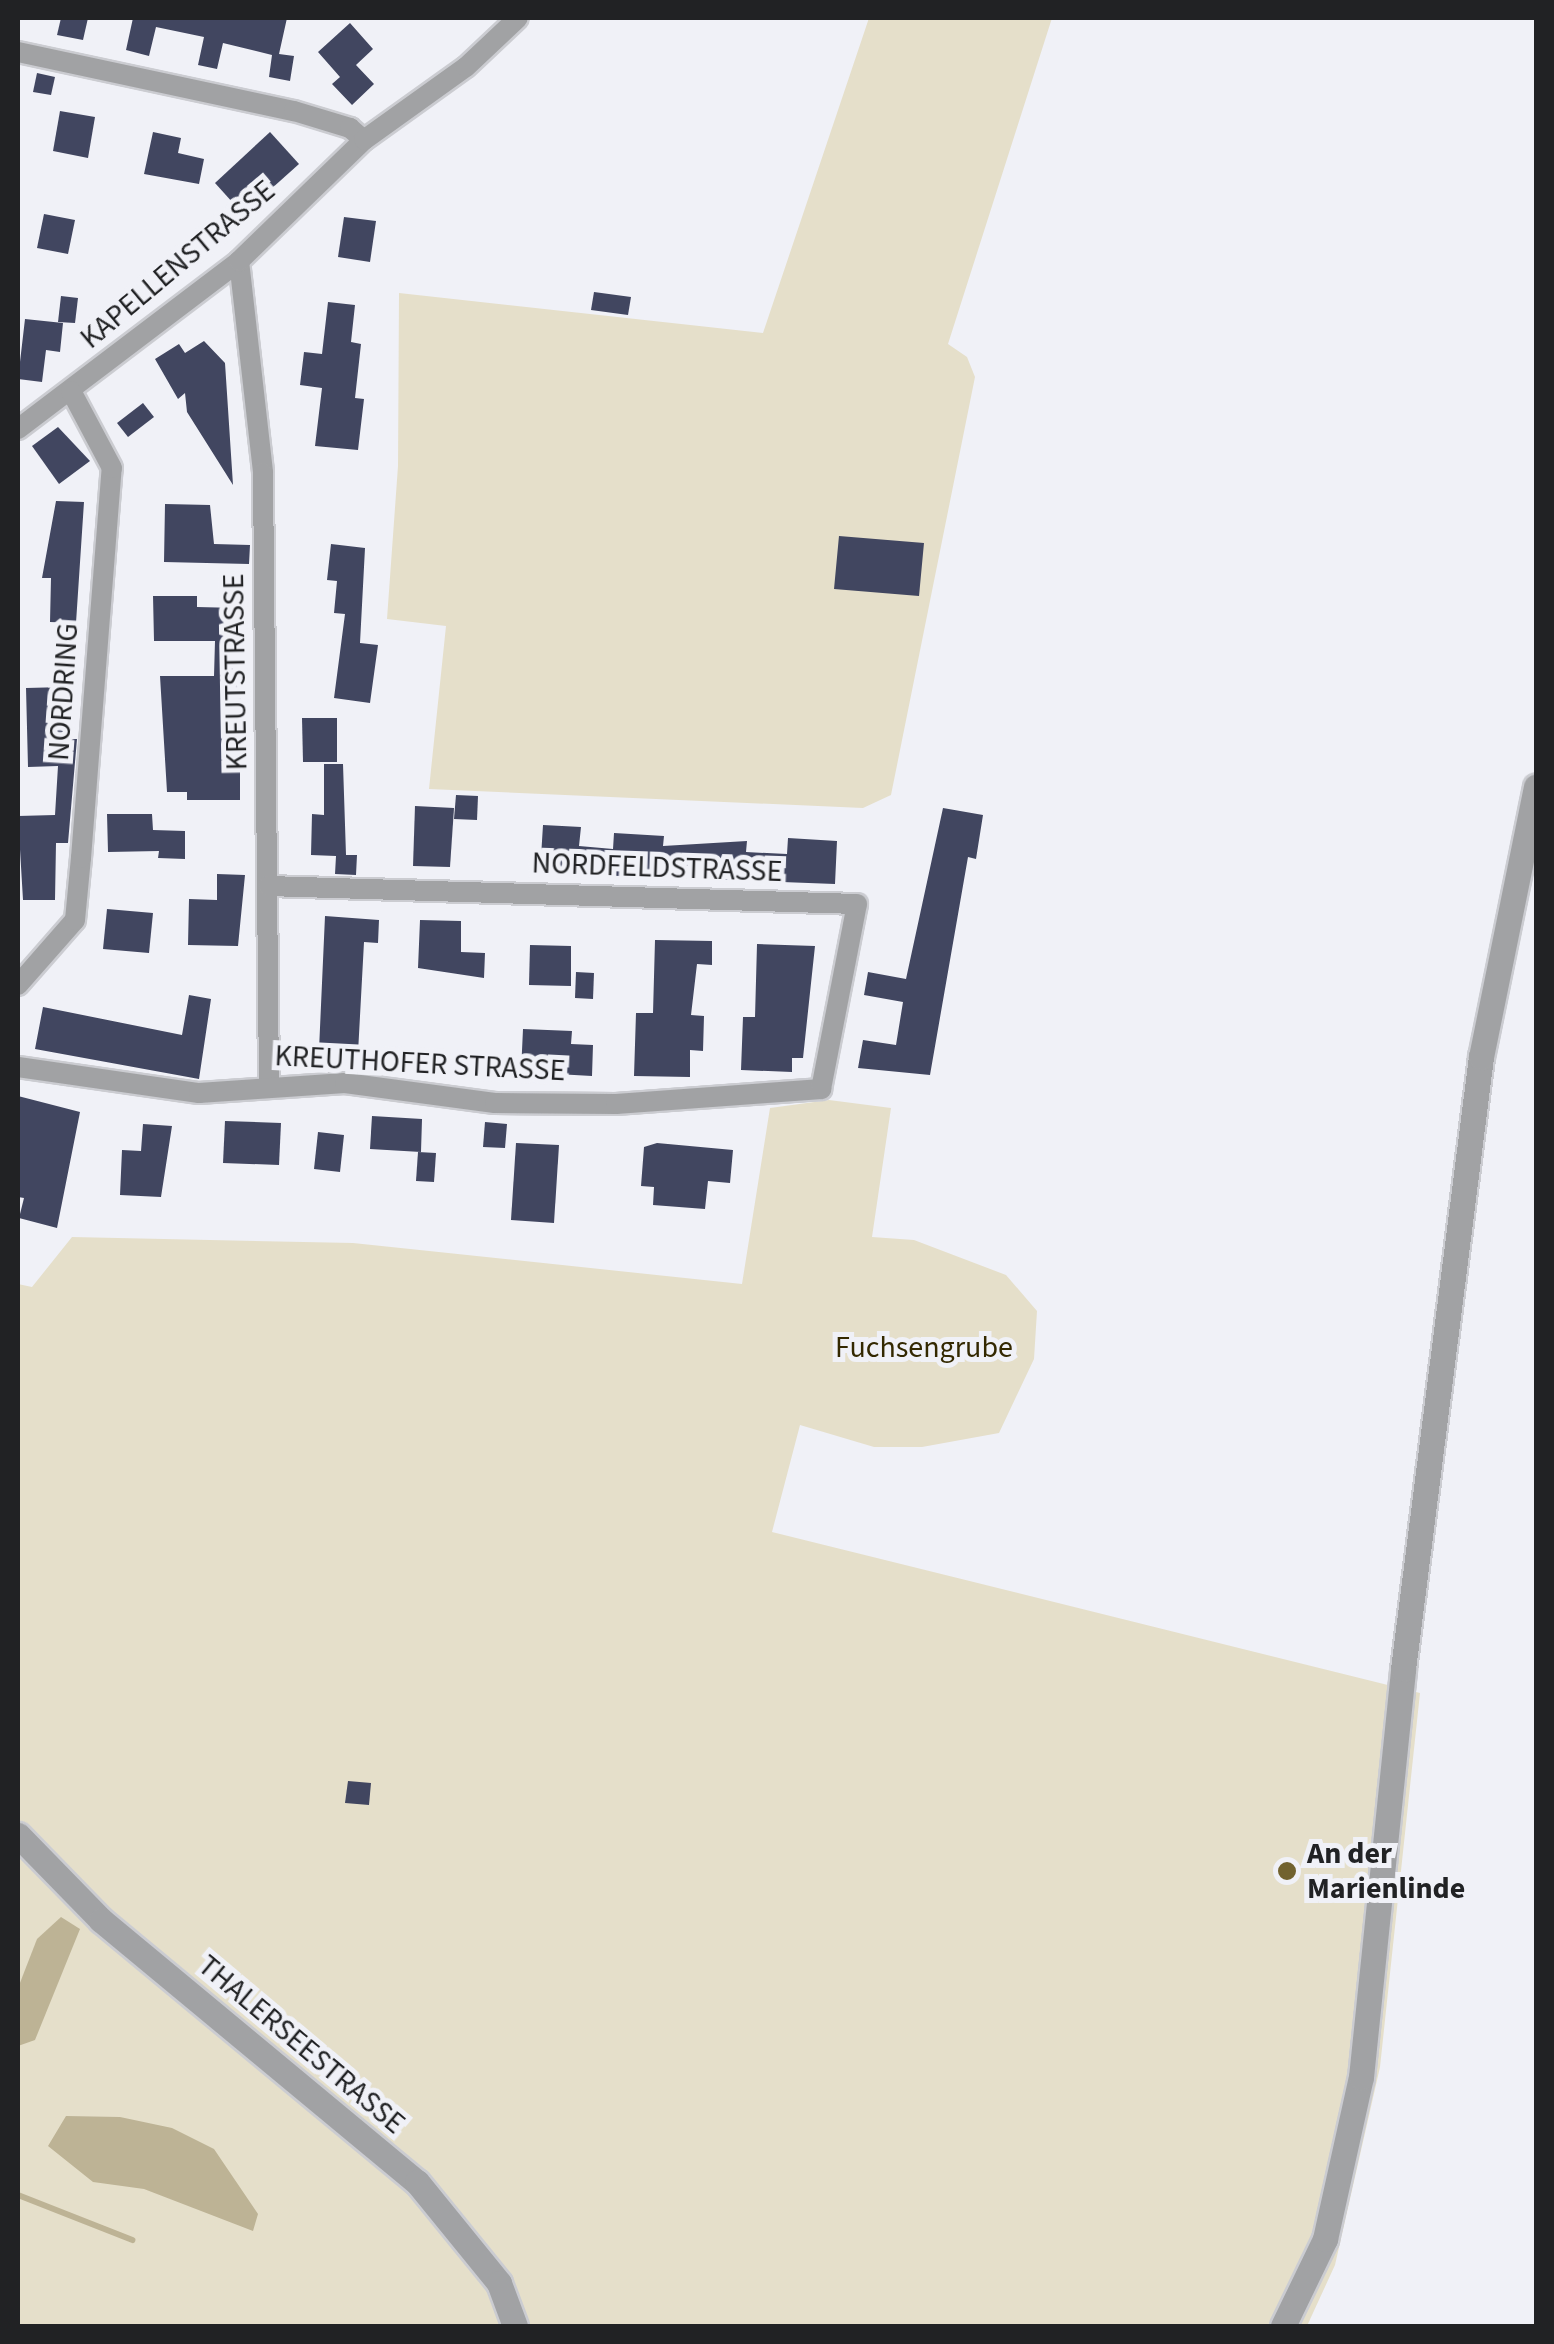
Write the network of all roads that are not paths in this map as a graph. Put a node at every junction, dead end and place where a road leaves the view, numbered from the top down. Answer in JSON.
{"nodes":[{"id":1,"x":518,"y":18,"type":"edge"},
{"id":2,"x":18,"y":52,"type":"edge"},
{"id":3,"x":364,"y":140,"type":"junction"},
{"id":4,"x":240,"y":261,"type":"junction"},
{"id":5,"x":71,"y":391,"type":"junction"},
{"id":6,"x":18,"y":429,"type":"edge"},
{"id":7,"x":1536,"y":787,"type":"edge"},
{"id":8,"x":268,"y":886,"type":"junction"},
{"id":9,"x":18,"y":985,"type":"edge"},
{"id":10,"x":18,"y":1067,"type":"edge"},
{"id":11,"x":269,"y":1084,"type":"junction"},
{"id":12,"x":821,"y":1089,"type":"joint"},
{"id":13,"x":18,"y":1835,"type":"edge"},
{"id":14,"x":515,"y":2326,"type":"edge"},
{"id":15,"x":1283,"y":2326,"type":"edge"}],
"edges":[{"from":1,"to":3,"type":"street","name":"KAPELLENSTRASSE"},
{"from":2,"to":3,"type":"street"},
{"from":3,"to":4,"type":"street","name":"KAPELLENSTRASSE"},
{"from":4,"to":5,"type":"street","name":"KAPELLENSTRASSE"},
{"from":4,"to":8,"type":"street","name":"KREUTSTRASSE"},
{"from":5,"to":6,"type":"street","name":"KAPELLENSTRASSE"},
{"from":5,"to":9,"type":"street","name":"NORDRING"},
{"from":7,"to":15,"type":"street"},
{"from":8,"to":11,"type":"street","name":"KREUTSTRASSE"},
{"from":8,"to":12,"type":"street","name":"NORDFELDSTRASSE"},
{"from":10,"to":11,"type":"street","name":"KREUTHOFER STRASSE"},
{"from":11,"to":12,"type":"street","name":"KREUTHOFER STRASSE"},
{"from":13,"to":14,"type":"street","name":"THALERSEESTRASSE"}]}
